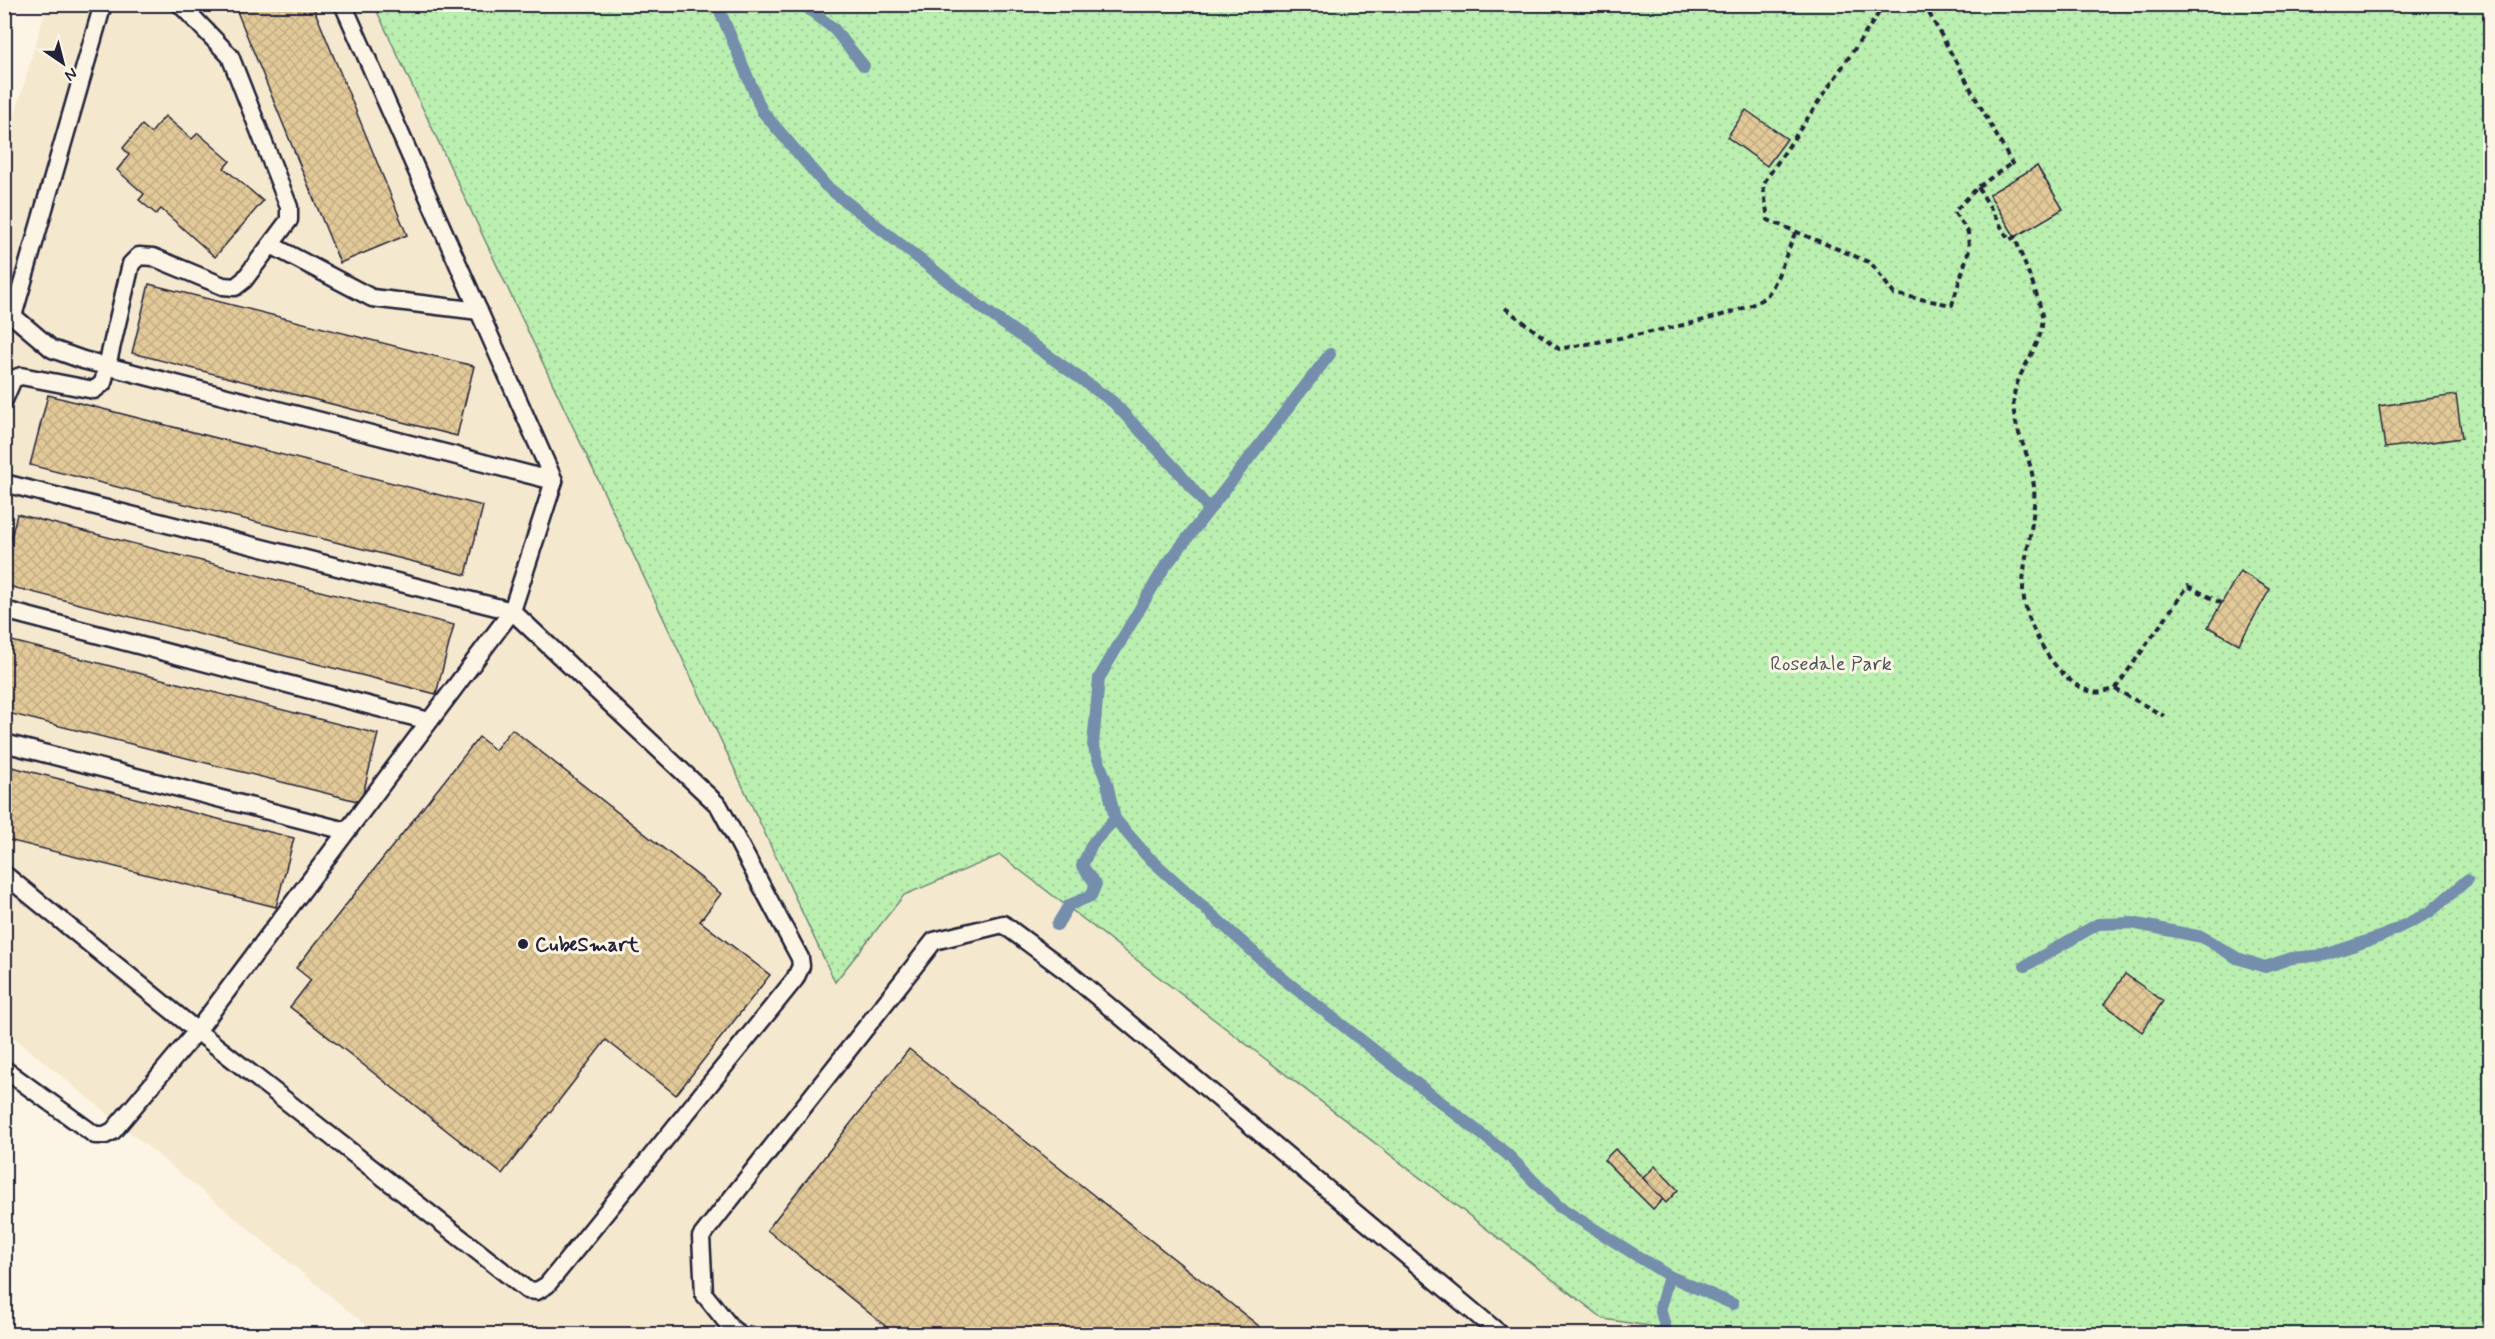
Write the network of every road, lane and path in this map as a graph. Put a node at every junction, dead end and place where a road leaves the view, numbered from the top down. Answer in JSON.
{"nodes":[{"id":1,"x":103,"y":4,"type":"edge"},
{"id":2,"x":180,"y":4,"type":"edge"},
{"id":3,"x":343,"y":4,"type":"edge"},
{"id":4,"x":1885,"y":4,"type":"edge"},
{"id":5,"x":1924,"y":4,"type":"edge"},
{"id":6,"x":2012,"y":163,"type":"junction"},
{"id":7,"x":2015,"y":169,"type":"dead end"},
{"id":8,"x":1978,"y":187,"type":"junction"},
{"id":9,"x":1796,"y":231,"type":"junction"},
{"id":10,"x":271,"y":245,"type":"junction"},
{"id":11,"x":1505,"y":308,"type":"dead end"},
{"id":12,"x":479,"y":311,"type":"junction"},
{"id":13,"x":7,"y":313,"type":"edge"},
{"id":14,"x":107,"y":366,"type":"junction"},
{"id":15,"x":4,"y":400,"type":"edge"},
{"id":16,"x":554,"y":481,"type":"junction"},
{"id":17,"x":4,"y":483,"type":"edge"},
{"id":18,"x":2221,"y":603,"type":"dead end"},
{"id":19,"x":4,"y":610,"type":"edge"},
{"id":20,"x":512,"y":611,"type":"junction"},
{"id":21,"x":2115,"y":689,"type":"junction"},
{"id":22,"x":2164,"y":716,"type":"dead end"},
{"id":23,"x":429,"y":721,"type":"junction"},
{"id":24,"x":4,"y":743,"type":"edge"},
{"id":25,"x":346,"y":831,"type":"junction"},
{"id":26,"x":4,"y":874,"type":"edge"},
{"id":27,"x":197,"y":1031,"type":"junction"},
{"id":28,"x":4,"y":1069,"type":"edge"},
{"id":29,"x":739,"y":1335,"type":"edge"},
{"id":30,"x":1500,"y":1335,"type":"edge"}],
"edges":[{"from":1,"to":13,"type":"lane"},
{"from":2,"to":10,"type":"lane"},
{"from":3,"to":12,"type":"lane"},
{"from":4,"to":9,"type":"path"},
{"from":5,"to":6,"type":"path"},
{"from":6,"to":7,"type":"path"},
{"from":6,"to":8,"type":"path"},
{"from":8,"to":9,"type":"path"},
{"from":8,"to":21,"type":"path"},
{"from":9,"to":11,"type":"path"},
{"from":10,"to":12,"type":"lane"},
{"from":10,"to":14,"type":"lane"},
{"from":12,"to":16,"type":"lane"},
{"from":13,"to":14,"type":"lane"},
{"from":14,"to":15,"type":"lane"},
{"from":14,"to":16,"type":"lane"},
{"from":16,"to":20,"type":"lane"},
{"from":17,"to":20,"type":"lane"},
{"from":18,"to":21,"type":"path"},
{"from":19,"to":23,"type":"lane"},
{"from":20,"to":23,"type":"lane"},
{"from":20,"to":27,"type":"lane"},
{"from":21,"to":22,"type":"path"},
{"from":23,"to":25,"type":"lane"},
{"from":24,"to":25,"type":"lane"},
{"from":25,"to":27,"type":"lane"},
{"from":26,"to":27,"type":"lane"},
{"from":27,"to":28,"type":"lane"},
{"from":29,"to":30,"type":"lane"}]}
